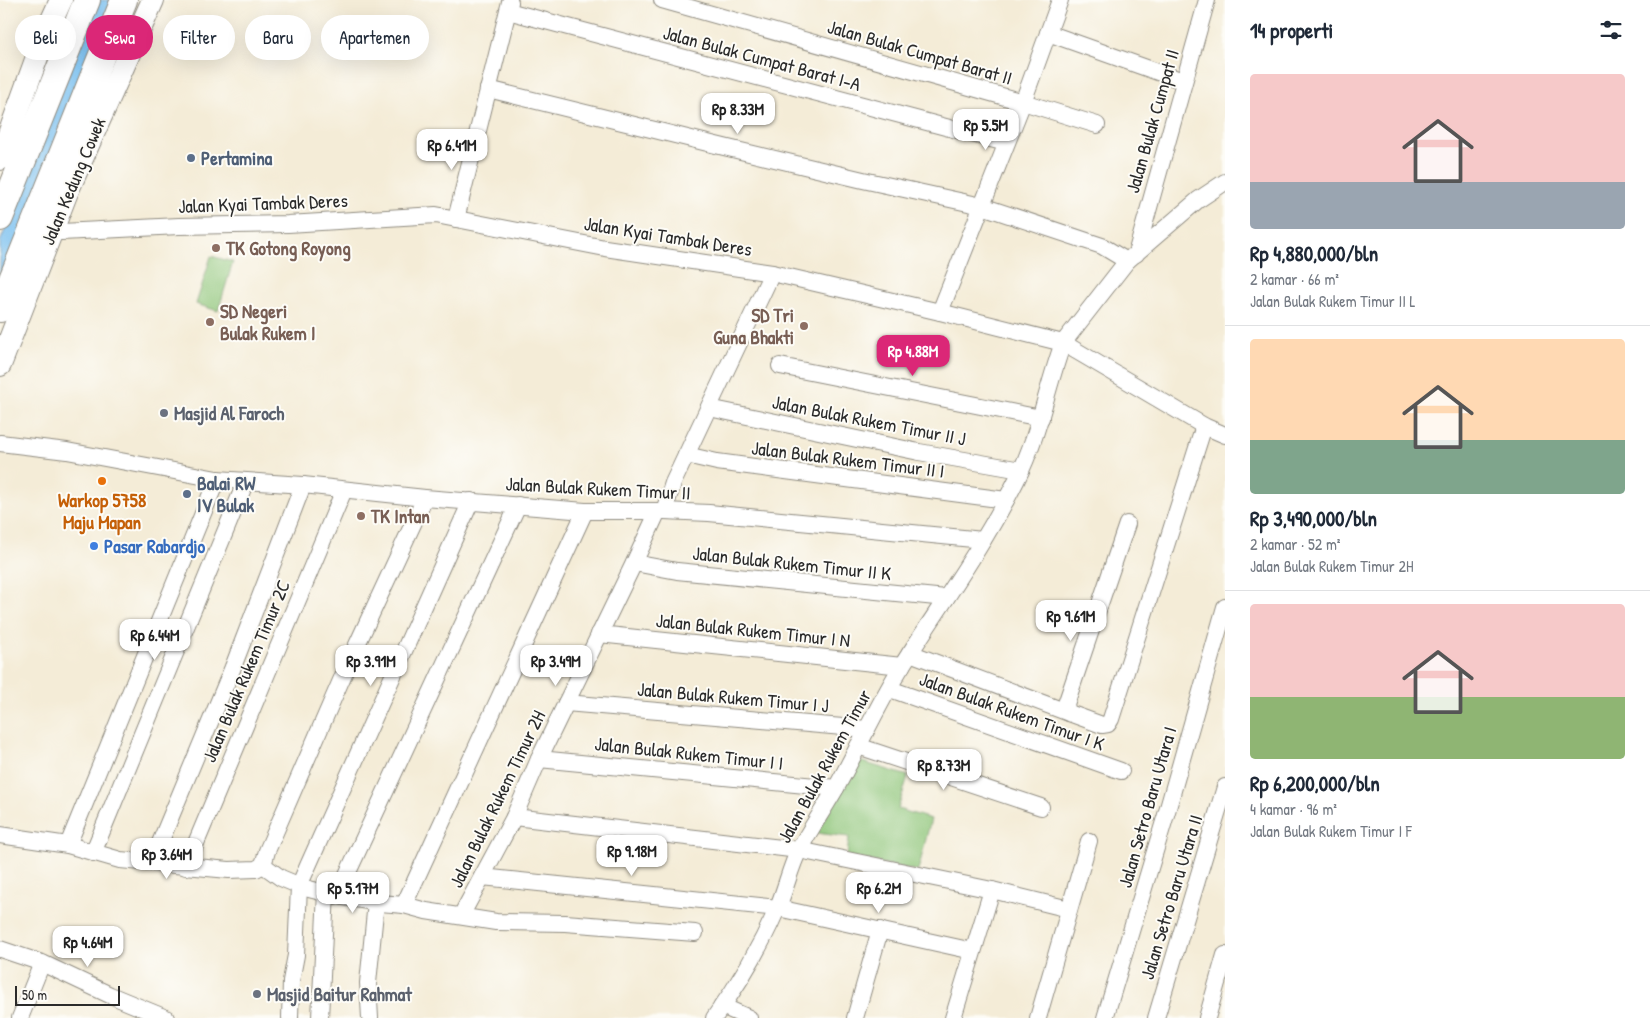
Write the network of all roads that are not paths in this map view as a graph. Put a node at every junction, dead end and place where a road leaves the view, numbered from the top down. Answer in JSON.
{"nodes":[{"id":1,"x":61,"y":0,"type":"edge"},
{"id":2,"x":87,"y":0,"type":"edge"},
{"id":3,"x":124,"y":0,"type":"edge"},
{"id":4,"x":153,"y":0,"type":"edge"},
{"id":5,"x":662,"y":0,"type":"edge"},
{"id":6,"x":1060,"y":0,"type":"edge"},
{"id":7,"x":1207,"y":0,"type":"edge"},
{"id":8,"x":509,"y":5,"type":"edge"},
{"id":9,"x":1048,"y":33,"type":"junction"},
{"id":10,"x":1183,"y":81,"type":"junction"},
{"id":11,"x":488,"y":89,"type":"junction"},
{"id":12,"x":1023,"y":102,"type":"junction"},
{"id":13,"x":1097,"y":125,"type":"dead end"},
{"id":14,"x":1006,"y":143,"type":"junction"},
{"id":15,"x":0,"y":159,"type":"edge"},
{"id":16,"x":1225,"y":182,"type":"edge"},
{"id":17,"x":3,"y":203,"type":"edge"},
{"id":18,"x":982,"y":206,"type":"junction"},
{"id":19,"x":456,"y":219,"type":"junction"},
{"id":20,"x":40,"y":232,"type":"junction"},
{"id":21,"x":1131,"y":257,"type":"junction"},
{"id":22,"x":772,"y":273,"type":"junction"},
{"id":23,"x":0,"y":309,"type":"edge"},
{"id":24,"x":940,"y":312,"type":"junction"},
{"id":25,"x":1064,"y":343,"type":"junction"},
{"id":26,"x":0,"y":365,"type":"edge"},
{"id":27,"x":780,"y":366,"type":"dead end"},
{"id":28,"x":709,"y":408,"type":"junction"},
{"id":29,"x":1041,"y":418,"type":"junction"},
{"id":30,"x":1204,"y":426,"type":"junction"},
{"id":31,"x":1225,"y":435,"type":"edge"},
{"id":32,"x":0,"y":443,"type":"edge"},
{"id":33,"x":686,"y":455,"type":"junction"},
{"id":34,"x":1021,"y":470,"type":"junction"},
{"id":35,"x":217,"y":479,"type":"junction"},
{"id":36,"x":246,"y":481,"type":"junction"},
{"id":37,"x":302,"y":485,"type":"junction"},
{"id":38,"x":344,"y":490,"type":"junction"},
{"id":39,"x":425,"y":498,"type":"junction"},
{"id":40,"x":1006,"y":500,"type":"junction"},
{"id":41,"x":471,"y":501,"type":"junction"},
{"id":42,"x":518,"y":505,"type":"junction"},
{"id":43,"x":661,"y":510,"type":"junction"},
{"id":44,"x":585,"y":511,"type":"junction"},
{"id":45,"x":1127,"y":524,"type":"dead end"},
{"id":46,"x":983,"y":540,"type":"junction"},
{"id":47,"x":634,"y":563,"type":"junction"},
{"id":48,"x":946,"y":598,"type":"junction"},
{"id":49,"x":1225,"y":606,"type":"edge"},
{"id":50,"x":599,"y":634,"type":"junction"},
{"id":51,"x":906,"y":660,"type":"junction"},
{"id":52,"x":890,"y":688,"type":"junction"},
{"id":53,"x":566,"y":703,"type":"junction"},
{"id":54,"x":1069,"y":713,"type":"junction"},
{"id":55,"x":866,"y":729,"type":"junction"},
{"id":56,"x":858,"y":746,"type":"junction"},
{"id":57,"x":539,"y":759,"type":"junction"},
{"id":58,"x":1121,"y":771,"type":"dead end"},
{"id":59,"x":1225,"y":787,"type":"edge"},
{"id":60,"x":836,"y":788,"type":"junction"},
{"id":61,"x":1041,"y":807,"type":"dead end"},
{"id":62,"x":514,"y":817,"type":"junction"},
{"id":63,"x":0,"y":835,"type":"edge"},
{"id":64,"x":1089,"y":841,"type":"dead end"},
{"id":65,"x":68,"y":845,"type":"junction"},
{"id":66,"x":800,"y":850,"type":"junction"},
{"id":67,"x":93,"y":853,"type":"junction"},
{"id":68,"x":152,"y":862,"type":"junction"},
{"id":69,"x":263,"y":865,"type":"junction"},
{"id":70,"x":186,"y":867,"type":"junction"},
{"id":71,"x":482,"y":877,"type":"junction"},
{"id":72,"x":298,"y":886,"type":"junction"},
{"id":73,"x":992,"y":890,"type":"junction"},
{"id":74,"x":332,"y":894,"type":"junction"},
{"id":75,"x":376,"y":902,"type":"junction"},
{"id":76,"x":404,"y":905,"type":"junction"},
{"id":77,"x":778,"y":908,"type":"junction"},
{"id":78,"x":1069,"y":909,"type":"junction"},
{"id":79,"x":461,"y":916,"type":"junction"},
{"id":80,"x":880,"y":930,"type":"junction"},
{"id":81,"x":695,"y":933,"type":"dead end"},
{"id":82,"x":0,"y":949,"type":"edge"},
{"id":83,"x":973,"y":951,"type":"junction"},
{"id":84,"x":1225,"y":955,"type":"edge"},
{"id":85,"x":42,"y":963,"type":"junction"},
{"id":86,"x":718,"y":1012,"type":"edge"},
{"id":87,"x":20,"y":1018,"type":"edge"},
{"id":88,"x":166,"y":1018,"type":"edge"},
{"id":89,"x":290,"y":1018,"type":"edge"},
{"id":90,"x":320,"y":1018,"type":"edge"},
{"id":91,"x":370,"y":1018,"type":"edge"},
{"id":92,"x":749,"y":1018,"type":"edge"},
{"id":93,"x":855,"y":1018,"type":"edge"},
{"id":94,"x":953,"y":1018,"type":"edge"},
{"id":95,"x":1038,"y":1018,"type":"edge"},
{"id":96,"x":1105,"y":1018,"type":"edge"},
{"id":97,"x":1156,"y":1018,"type":"edge"},
{"id":98,"x":1206,"y":1018,"type":"edge"}],
"edges":[{"from":1,"to":15,"type":"main road"},
{"from":2,"to":17,"type":"highway"},
{"from":3,"to":20,"type":"highway","name":"Jalan Kedung Cowek"},
{"from":4,"to":20,"type":"main road","name":"Jalan Kedung Cowek"},
{"from":5,"to":12,"type":"street","name":"Jalan Bulak Cumpat Barat II"},
{"from":6,"to":9,"type":"street"},
{"from":7,"to":10,"type":"street","name":"Jalan Bulak Cumpat II"},
{"from":8,"to":11,"type":"street"},
{"from":8,"to":14,"type":"street","name":"Jalan Bulak Cumpat Barat I-A"},
{"from":9,"to":10,"type":"street"},
{"from":9,"to":12,"type":"street"},
{"from":10,"to":21,"type":"street","name":"Jalan Bulak Cumpat II"},
{"from":11,"to":18,"type":"street"},
{"from":11,"to":19,"type":"street"},
{"from":12,"to":13,"type":"street","name":"Jalan Bulak Cumpat Barat II"},
{"from":12,"to":14,"type":"street"},
{"from":14,"to":18,"type":"street"},
{"from":16,"to":21,"type":"street"},
{"from":18,"to":21,"type":"street"},
{"from":18,"to":24,"type":"street"},
{"from":19,"to":20,"type":"street","name":"Jalan Kyai Tambak Deres"},
{"from":19,"to":22,"type":"street","name":"Jalan Kyai Tambak Deres"},
{"from":20,"to":23,"type":"highway","name":"Jalan Kedung Cowek"},
{"from":20,"to":26,"type":"main road","name":"Jalan Kedung Cowek"},
{"from":21,"to":25,"type":"street"},
{"from":22,"to":24,"type":"street","name":"Jalan Kyai Tambak Deres"},
{"from":22,"to":28,"type":"street","name":"Jalan Bulak Rukem Timur 2H"},
{"from":24,"to":25,"type":"street","name":"Jalan Kyai Tambak Deres"},
{"from":25,"to":29,"type":"street"},
{"from":25,"to":30,"type":"street","name":"Jalan Kyai Tambak Deres"},
{"from":27,"to":29,"type":"street"},
{"from":28,"to":33,"type":"street","name":"Jalan Bulak Rukem Timur 2H"},
{"from":28,"to":34,"type":"street","name":"Jalan Bulak Rukem Timur II J"},
{"from":29,"to":34,"type":"street"},
{"from":30,"to":31,"type":"street","name":"Jalan Kyai Tambak Deres"},
{"from":30,"to":54,"type":"street","name":"Jalan Bulak Rukem Timur I N"},
{"from":32,"to":35,"type":"street","name":"Jalan Bulak Rukem Timur II"},
{"from":33,"to":40,"type":"street","name":"Jalan Bulak Rukem Timur II I"},
{"from":33,"to":43,"type":"street","name":"Jalan Bulak Rukem Timur 2H"},
{"from":34,"to":40,"type":"street"},
{"from":35,"to":36,"type":"street","name":"Jalan Bulak Rukem Timur II"},
{"from":35,"to":65,"type":"street"},
{"from":36,"to":37,"type":"street","name":"Jalan Bulak Rukem Timur II"},
{"from":36,"to":67,"type":"street"},
{"from":37,"to":38,"type":"street","name":"Jalan Bulak Rukem Timur II"},
{"from":37,"to":68,"type":"street"},
{"from":38,"to":39,"type":"street","name":"Jalan Bulak Rukem Timur II"},
{"from":38,"to":70,"type":"street","name":"Jalan Bulak Rukem Timur 2C"},
{"from":39,"to":41,"type":"street","name":"Jalan Bulak Rukem Timur II"},
{"from":39,"to":69,"type":"street"},
{"from":40,"to":46,"type":"street"},
{"from":41,"to":42,"type":"street","name":"Jalan Bulak Rukem Timur II"},
{"from":41,"to":72,"type":"street"},
{"from":42,"to":44,"type":"street","name":"Jalan Bulak Rukem Timur II"},
{"from":42,"to":74,"type":"street"},
{"from":43,"to":44,"type":"street","name":"Jalan Bulak Rukem Timur II"},
{"from":43,"to":46,"type":"street","name":"Jalan Bulak Rukem Timur II"},
{"from":43,"to":47,"type":"street","name":"Jalan Bulak Rukem Timur 2H"},
{"from":44,"to":76,"type":"street"},
{"from":45,"to":54,"type":"street"},
{"from":46,"to":48,"type":"street","name":"Jalan Bulak Rukem Timur"},
{"from":47,"to":48,"type":"street","name":"Jalan Bulak Rukem Timur II K"},
{"from":47,"to":50,"type":"street","name":"Jalan Bulak Rukem Timur 2H"},
{"from":48,"to":51,"type":"street","name":"Jalan Bulak Rukem Timur"},
{"from":49,"to":96,"type":"street","name":"Jalan Setro Baru Utara I"},
{"from":50,"to":51,"type":"street","name":"Jalan Bulak Rukem Timur I N"},
{"from":50,"to":53,"type":"street","name":"Jalan Bulak Rukem Timur 2H"},
{"from":51,"to":52,"type":"street","name":"Jalan Bulak Rukem Timur"},
{"from":51,"to":54,"type":"street","name":"Jalan Bulak Rukem Timur I N"},
{"from":52,"to":55,"type":"street","name":"Jalan Bulak Rukem Timur"},
{"from":52,"to":58,"type":"street","name":"Jalan Bulak Rukem Timur I K"},
{"from":53,"to":55,"type":"street","name":"Jalan Bulak Rukem Timur I J"},
{"from":53,"to":57,"type":"street","name":"Jalan Bulak Rukem Timur 2H"},
{"from":55,"to":56,"type":"street","name":"Jalan Bulak Rukem Timur"},
{"from":56,"to":60,"type":"street","name":"Jalan Bulak Rukem Timur"},
{"from":56,"to":61,"type":"street"},
{"from":57,"to":60,"type":"street","name":"Jalan Bulak Rukem Timur I I"},
{"from":57,"to":62,"type":"street","name":"Jalan Bulak Rukem Timur 2H"},
{"from":59,"to":97,"type":"street","name":"Jalan Setro Baru Utara II"},
{"from":60,"to":66,"type":"street","name":"Jalan Bulak Rukem Timur"},
{"from":62,"to":66,"type":"street"},
{"from":62,"to":71,"type":"street","name":"Jalan Bulak Rukem Timur 2H"},
{"from":63,"to":65,"type":"street"},
{"from":64,"to":78,"type":"street"},
{"from":65,"to":67,"type":"street"},
{"from":66,"to":73,"type":"street"},
{"from":66,"to":77,"type":"street","name":"Jalan Bulak Rukem Timur"},
{"from":67,"to":68,"type":"street"},
{"from":68,"to":70,"type":"street"},
{"from":69,"to":70,"type":"street"},
{"from":69,"to":72,"type":"street"},
{"from":71,"to":77,"type":"street"},
{"from":71,"to":79,"type":"street","name":"Jalan Bulak Rukem Timur 2H"},
{"from":72,"to":74,"type":"street"},
{"from":72,"to":89,"type":"street"},
{"from":73,"to":78,"type":"street"},
{"from":73,"to":83,"type":"street"},
{"from":74,"to":75,"type":"street"},
{"from":74,"to":90,"type":"street"},
{"from":75,"to":76,"type":"street"},
{"from":75,"to":91,"type":"street"},
{"from":76,"to":79,"type":"street"},
{"from":77,"to":80,"type":"street"},
{"from":77,"to":86,"type":"street","name":"Jalan Bulak Rukem Timur"},
{"from":78,"to":95,"type":"street"},
{"from":79,"to":81,"type":"street"},
{"from":80,"to":83,"type":"street"},
{"from":80,"to":93,"type":"street"},
{"from":82,"to":85,"type":"street"},
{"from":83,"to":94,"type":"street"},
{"from":84,"to":98,"type":"street"},
{"from":85,"to":87,"type":"street"},
{"from":85,"to":88,"type":"street"},
{"from":86,"to":92,"type":"street"}]}
